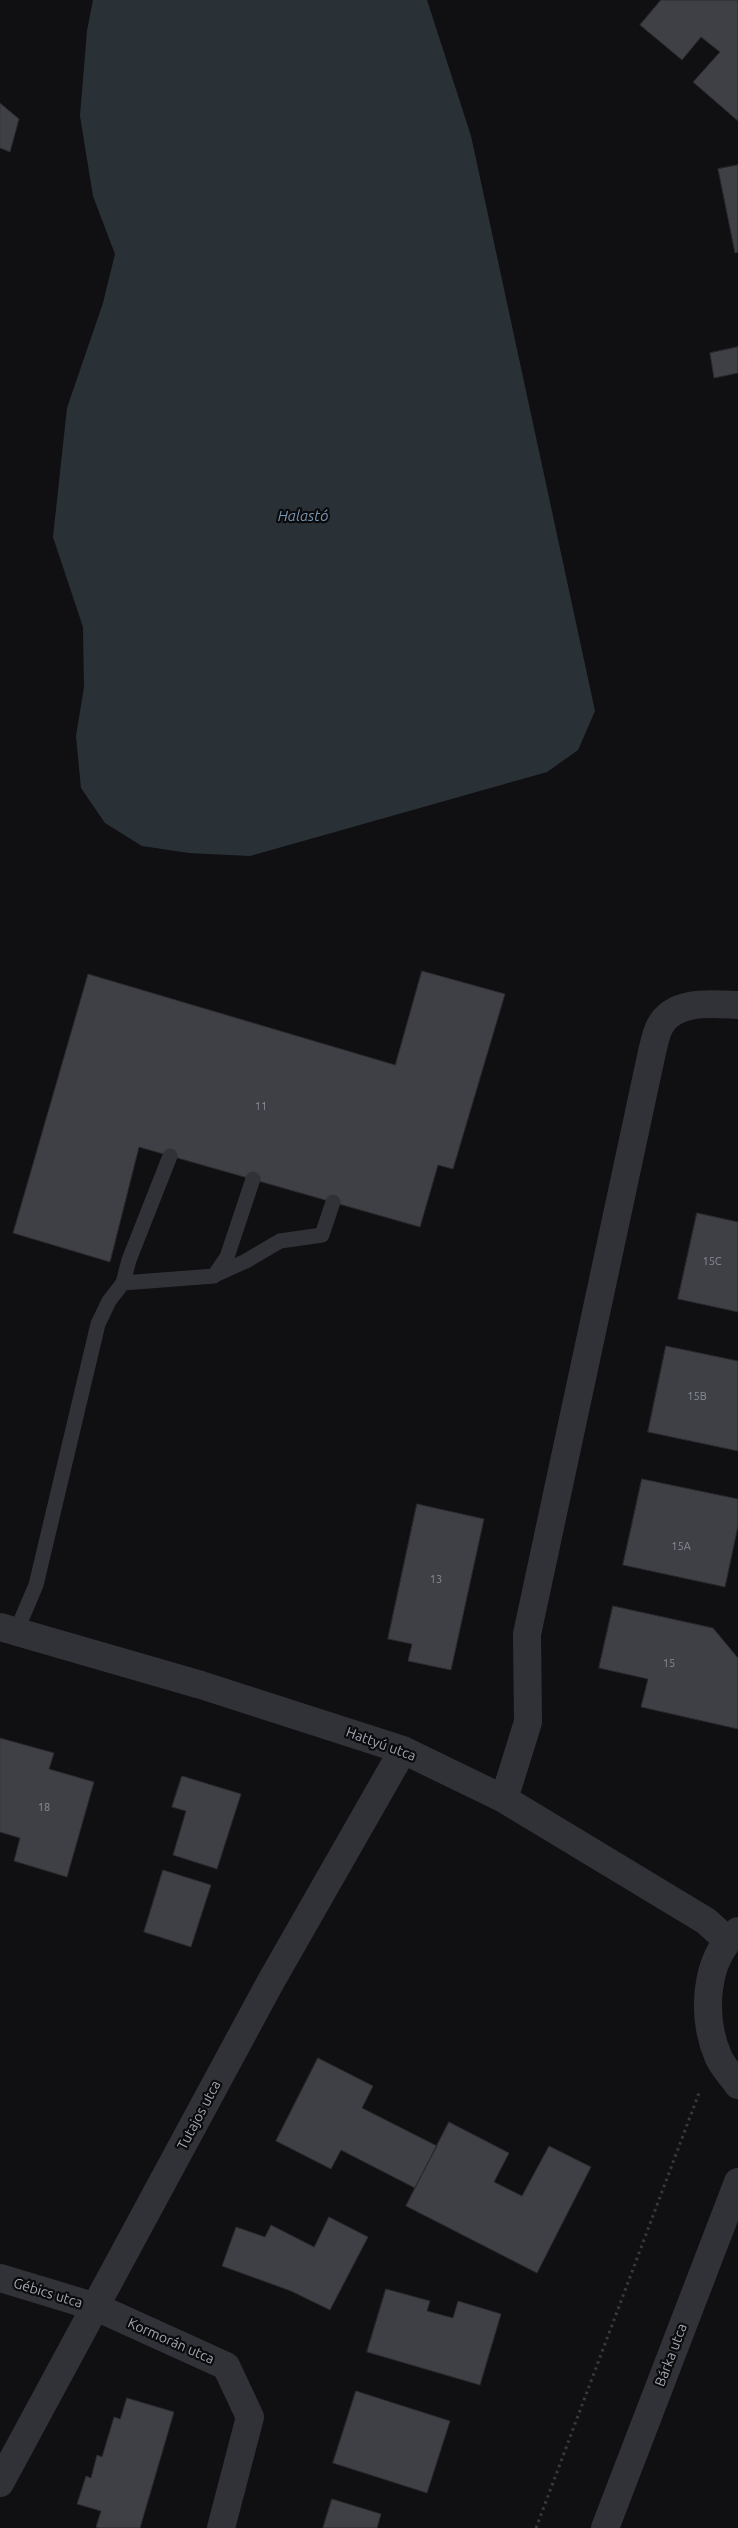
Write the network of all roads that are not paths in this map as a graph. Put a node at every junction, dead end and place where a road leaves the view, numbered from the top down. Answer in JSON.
{"nodes":[{"id":1,"x":738,"y":1005,"type":"edge"},
{"id":2,"x":170,"y":1156,"type":"dead end"},
{"id":3,"x":253,"y":1179,"type":"dead end"},
{"id":4,"x":333,"y":1202,"type":"dead end"},
{"id":5,"x":214,"y":1276,"type":"junction"},
{"id":6,"x":123,"y":1283,"type":"junction"},
{"id":7,"x":8,"y":1630,"type":"edge"},
{"id":8,"x":403,"y":1750,"type":"junction"},
{"id":9,"x":504,"y":1799,"type":"junction"},
{"id":10,"x":733,"y":1935,"type":"edge"},
{"id":11,"x":738,"y":2085,"type":"edge"},
{"id":12,"x":738,"y":2182,"type":"edge"},
{"id":13,"x":0,"y":2278,"type":"edge"},
{"id":14,"x":96,"y":2307,"type":"junction"},
{"id":15,"x":0,"y":2483,"type":"edge"},
{"id":16,"x":221,"y":2528,"type":"edge"},
{"id":17,"x":605,"y":2528,"type":"edge"}],
"edges":[{"from":1,"to":9,"type":"street"},
{"from":2,"to":6,"type":"lane"},
{"from":3,"to":5,"type":"lane"},
{"from":4,"to":5,"type":"lane"},
{"from":5,"to":6,"type":"lane"},
{"from":6,"to":7,"type":"lane"},
{"from":7,"to":8,"type":"street","name":"Hattyú utca"},
{"from":8,"to":9,"type":"street","name":"Hattyú utca"},
{"from":8,"to":14,"type":"street","name":"Tutajos utca"},
{"from":9,"to":10,"type":"street","name":"Hattyú utca"},
{"from":10,"to":11,"type":"street"},
{"from":12,"to":17,"type":"street","name":"Bárka utca"},
{"from":13,"to":14,"type":"street","name":"Gébics utca"},
{"from":14,"to":15,"type":"street","name":"Tutajos utca"},
{"from":14,"to":16,"type":"street","name":"Kormorán utca"}]}
